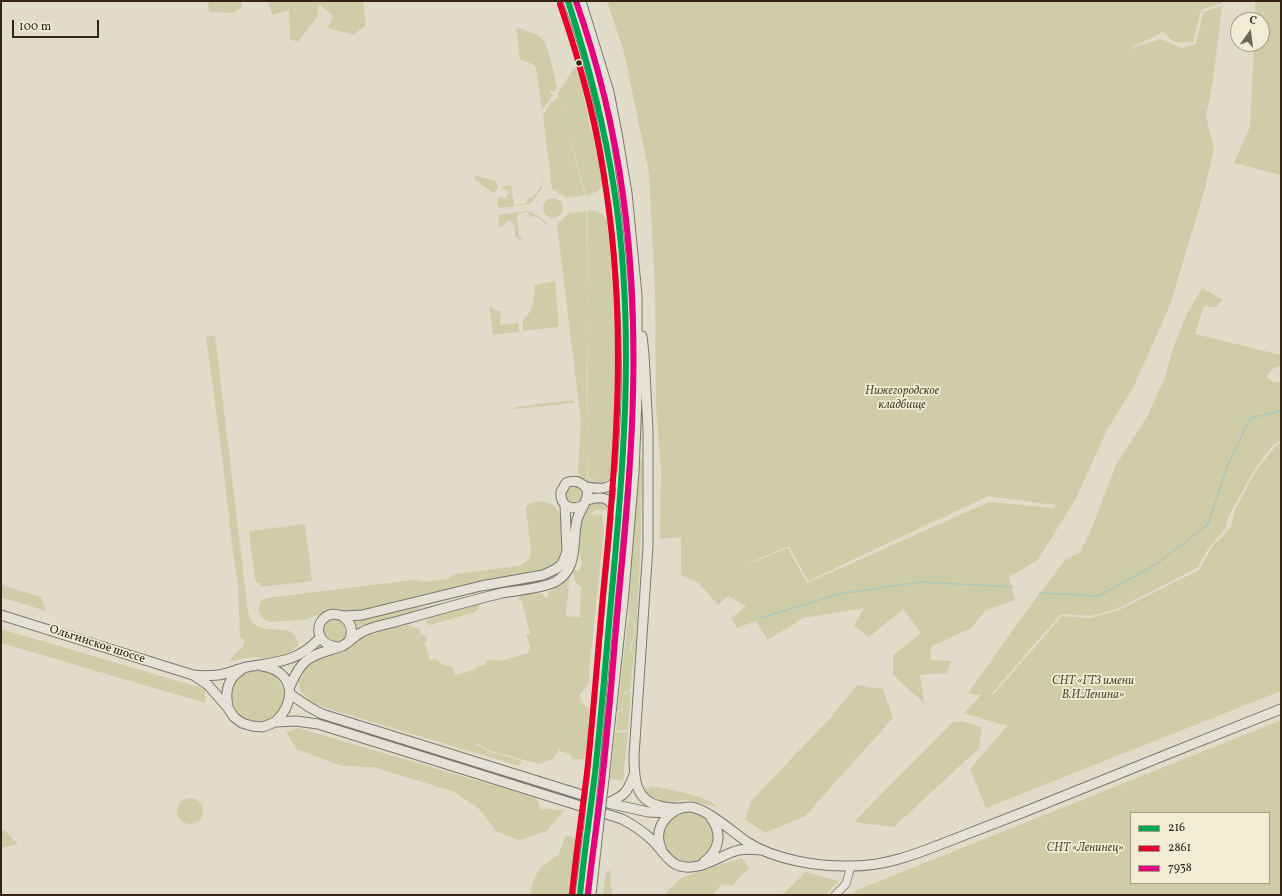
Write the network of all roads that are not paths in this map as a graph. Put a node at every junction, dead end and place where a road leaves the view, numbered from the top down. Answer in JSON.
{"nodes":[{"id":1,"x":568,"y":1,"type":"edge"},
{"id":2,"x":581,"y":1,"type":"edge"},
{"id":3,"x":637,"y":295,"type":"junction"},
{"id":4,"x":622,"y":472,"type":"junction"},
{"id":5,"x":586,"y":487,"type":"junction"},
{"id":6,"x":584,"y":503,"type":"junction"},
{"id":7,"x":565,"y":505,"type":"junction"},
{"id":8,"x":619,"y":517,"type":"junction"},
{"id":9,"x":1,"y":615,"type":"edge"},
{"id":10,"x":342,"y":616,"type":"junction"},
{"id":11,"x":320,"y":638,"type":"junction"},
{"id":12,"x":349,"y":641,"type":"junction"},
{"id":13,"x":337,"y":647,"type":"junction"},
{"id":14,"x":257,"y":666,"type":"junction"},
{"id":15,"x":246,"y":667,"type":"junction"},
{"id":16,"x":193,"y":675,"type":"junction"},
{"id":17,"x":290,"y":690,"type":"junction"},
{"id":18,"x":228,"y":708,"type":"junction"},
{"id":19,"x":1281,"y":709,"type":"edge"},
{"id":20,"x":275,"y":722,"type":"junction"},
{"id":21,"x":634,"y":775,"type":"junction"},
{"id":22,"x":608,"y":803,"type":"junction"},
{"id":23,"x":681,"y":808,"type":"junction"},
{"id":24,"x":671,"y":813,"type":"junction"},
{"id":25,"x":708,"y":815,"type":"junction"},
{"id":26,"x":662,"y":851,"type":"junction"},
{"id":27,"x":766,"y":851,"type":"junction"},
{"id":28,"x":701,"y":864,"type":"junction"},
{"id":29,"x":851,"y":866,"type":"junction"},
{"id":30,"x":580,"y":895,"type":"edge"},
{"id":31,"x":591,"y":895,"type":"edge"},
{"id":32,"x":835,"y":895,"type":"edge"}],
"edges":[{"from":1,"to":4,"type":"main road"},
{"from":2,"to":3,"type":"main road"},
{"from":3,"to":21,"type":"main road"},
{"from":3,"to":31,"type":"main road","bridge":true},
{"from":4,"to":5,"type":"main road"},
{"from":4,"to":8,"type":"main road"},
{"from":5,"to":6,"type":"main road"},
{"from":5,"to":7,"type":"main road"},
{"from":6,"to":7,"type":"main road"},
{"from":6,"to":8,"type":"main road"},
{"from":6,"to":12,"type":"main road"},
{"from":7,"to":10,"type":"main road"},
{"from":8,"to":30,"type":"main road","bridge":true},
{"from":9,"to":16,"type":"main road","name":"Ольгинское шоссе"},
{"from":10,"to":11,"type":"main road"},
{"from":10,"to":12,"type":"main road"},
{"from":11,"to":13,"type":"main road"},
{"from":11,"to":14,"type":"main road"},
{"from":12,"to":13,"type":"main road"},
{"from":13,"to":17,"type":"main road"},
{"from":14,"to":15,"type":"main road"},
{"from":14,"to":17,"type":"main road"},
{"from":15,"to":16,"type":"main road"},
{"from":15,"to":18,"type":"main road"},
{"from":16,"to":18,"type":"main road"},
{"from":17,"to":20,"type":"main road"},
{"from":17,"to":22,"type":"main road"},
{"from":18,"to":20,"type":"main road"},
{"from":19,"to":29,"type":"main road"},
{"from":20,"to":26,"type":"main road"},
{"from":21,"to":22,"type":"main road"},
{"from":21,"to":23,"type":"main road"},
{"from":22,"to":24,"type":"main road"},
{"from":23,"to":24,"type":"main road"},
{"from":23,"to":25,"type":"main road"},
{"from":24,"to":26,"type":"main road"},
{"from":25,"to":27,"type":"main road"},
{"from":25,"to":28,"type":"main road"},
{"from":26,"to":28,"type":"main road"},
{"from":27,"to":28,"type":"main road"},
{"from":27,"to":29,"type":"main road"},
{"from":29,"to":32,"type":"street"}]}
